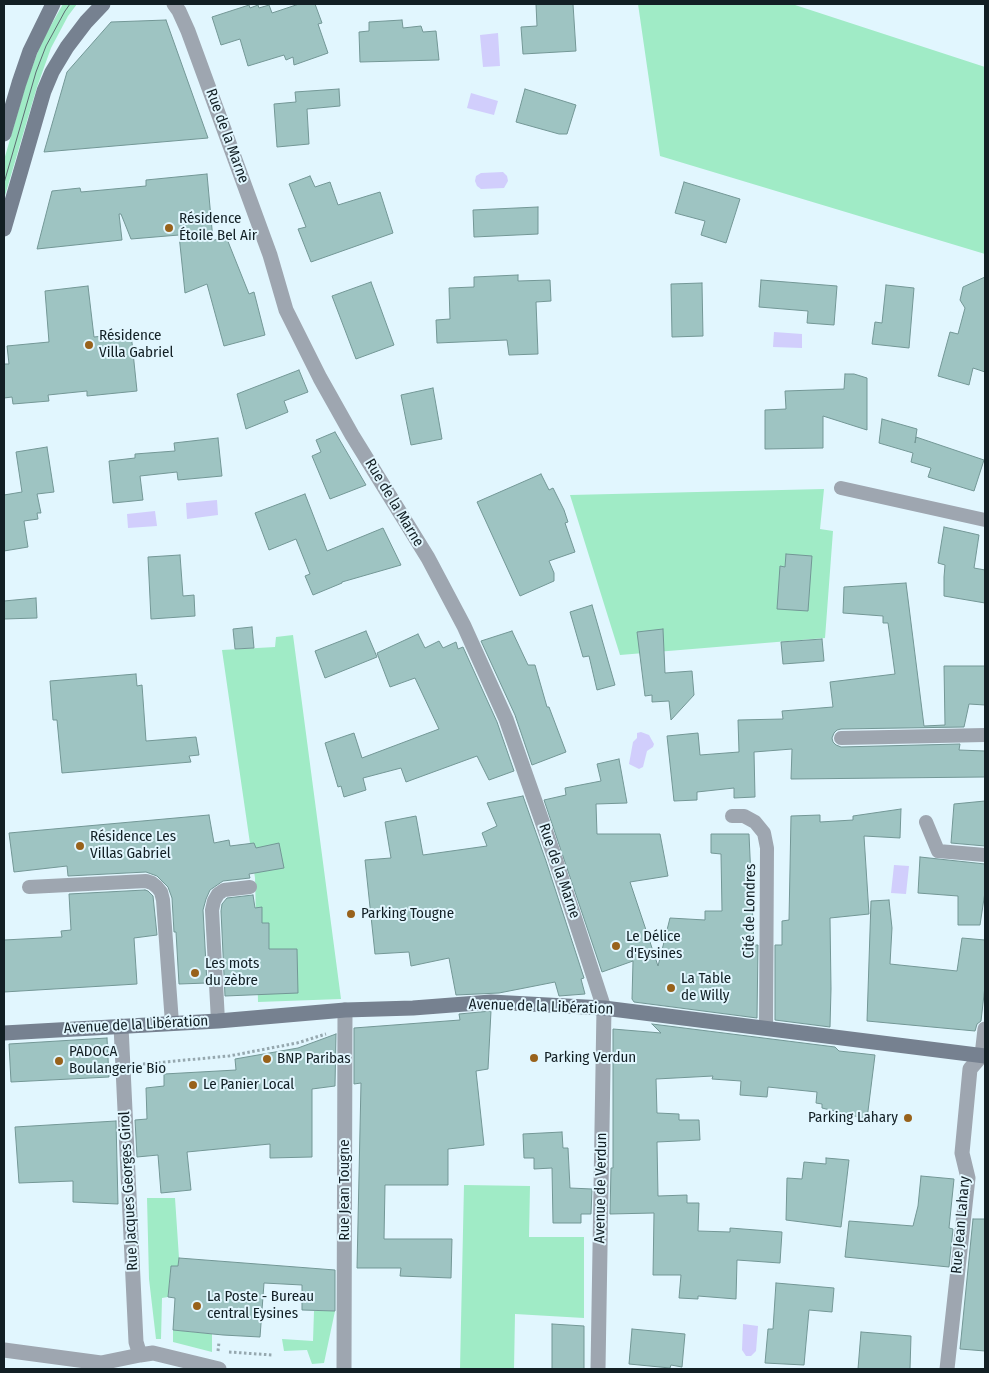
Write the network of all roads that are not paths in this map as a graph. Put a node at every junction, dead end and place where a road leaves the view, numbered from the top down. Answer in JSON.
{"nodes":[{"id":1,"x":53,"y":4,"type":"edge"},
{"id":2,"x":103,"y":4,"type":"edge"},
{"id":3,"x":174,"y":4,"type":"edge"},
{"id":4,"x":4,"y":134,"type":"edge"},
{"id":5,"x":4,"y":229,"type":"edge"},
{"id":6,"x":842,"y":488,"type":"dead end"},
{"id":7,"x":985,"y":520,"type":"edge"},
{"id":8,"x":985,"y":735,"type":"edge"},
{"id":9,"x":841,"y":738,"type":"dead end"},
{"id":10,"x":732,"y":816,"type":"dead end"},
{"id":11,"x":926,"y":822,"type":"dead end"},
{"id":12,"x":985,"y":855,"type":"edge"},
{"id":13,"x":29,"y":887,"type":"dead end"},
{"id":14,"x":250,"y":887,"type":"dead end"},
{"id":15,"x":604,"y":1008,"type":"junction"},
{"id":16,"x":345,"y":1010,"type":"junction"},
{"id":17,"x":218,"y":1021,"type":"junction"},
{"id":18,"x":172,"y":1023,"type":"junction"},
{"id":19,"x":121,"y":1026,"type":"junction"},
{"id":20,"x":766,"y":1028,"type":"junction"},
{"id":21,"x":985,"y":1029,"type":"edge"},
{"id":22,"x":4,"y":1033,"type":"edge"},
{"id":23,"x":983,"y":1055,"type":"edge"},
{"id":24,"x":4,"y":1350,"type":"edge"},
{"id":25,"x":140,"y":1355,"type":"junction"},
{"id":26,"x":219,"y":1369,"type":"edge"},
{"id":27,"x":344,"y":1369,"type":"edge"},
{"id":28,"x":598,"y":1369,"type":"edge"},
{"id":29,"x":947,"y":1369,"type":"edge"}],
"edges":[{"from":1,"to":4,"type":"street"},
{"from":2,"to":5,"type":"street"},
{"from":3,"to":15,"type":"street","name":"Rue de la Marne"},
{"from":6,"to":7,"type":"lane"},
{"from":8,"to":9,"type":"lane"},
{"from":10,"to":20,"type":"lane","name":"Cité de Londres"},
{"from":11,"to":12,"type":"lane"},
{"from":13,"to":18,"type":"lane"},
{"from":14,"to":17,"type":"lane"},
{"from":15,"to":16,"type":"street","name":"Avenue de la Libération"},
{"from":15,"to":20,"type":"street","name":"Avenue de la Libération"},
{"from":15,"to":28,"type":"street","name":"Avenue de Verdun"},
{"from":16,"to":17,"type":"street","name":"Avenue de la Libération"},
{"from":16,"to":27,"type":"street","name":"Rue Jean Tougne"},
{"from":17,"to":18,"type":"street","name":"Avenue de la Libération"},
{"from":18,"to":19,"type":"street","name":"Avenue de la Libération"},
{"from":19,"to":22,"type":"street","name":"Avenue de la Libération"},
{"from":19,"to":25,"type":"street","name":"Rue Jacques Georges Girol"},
{"from":20,"to":23,"type":"street","name":"Avenue de la Libération"},
{"from":21,"to":23,"type":"street"},
{"from":23,"to":29,"type":"street","name":"Rue Jean Lahary"},
{"from":24,"to":25,"type":"street"},
{"from":25,"to":26,"type":"street"}]}
